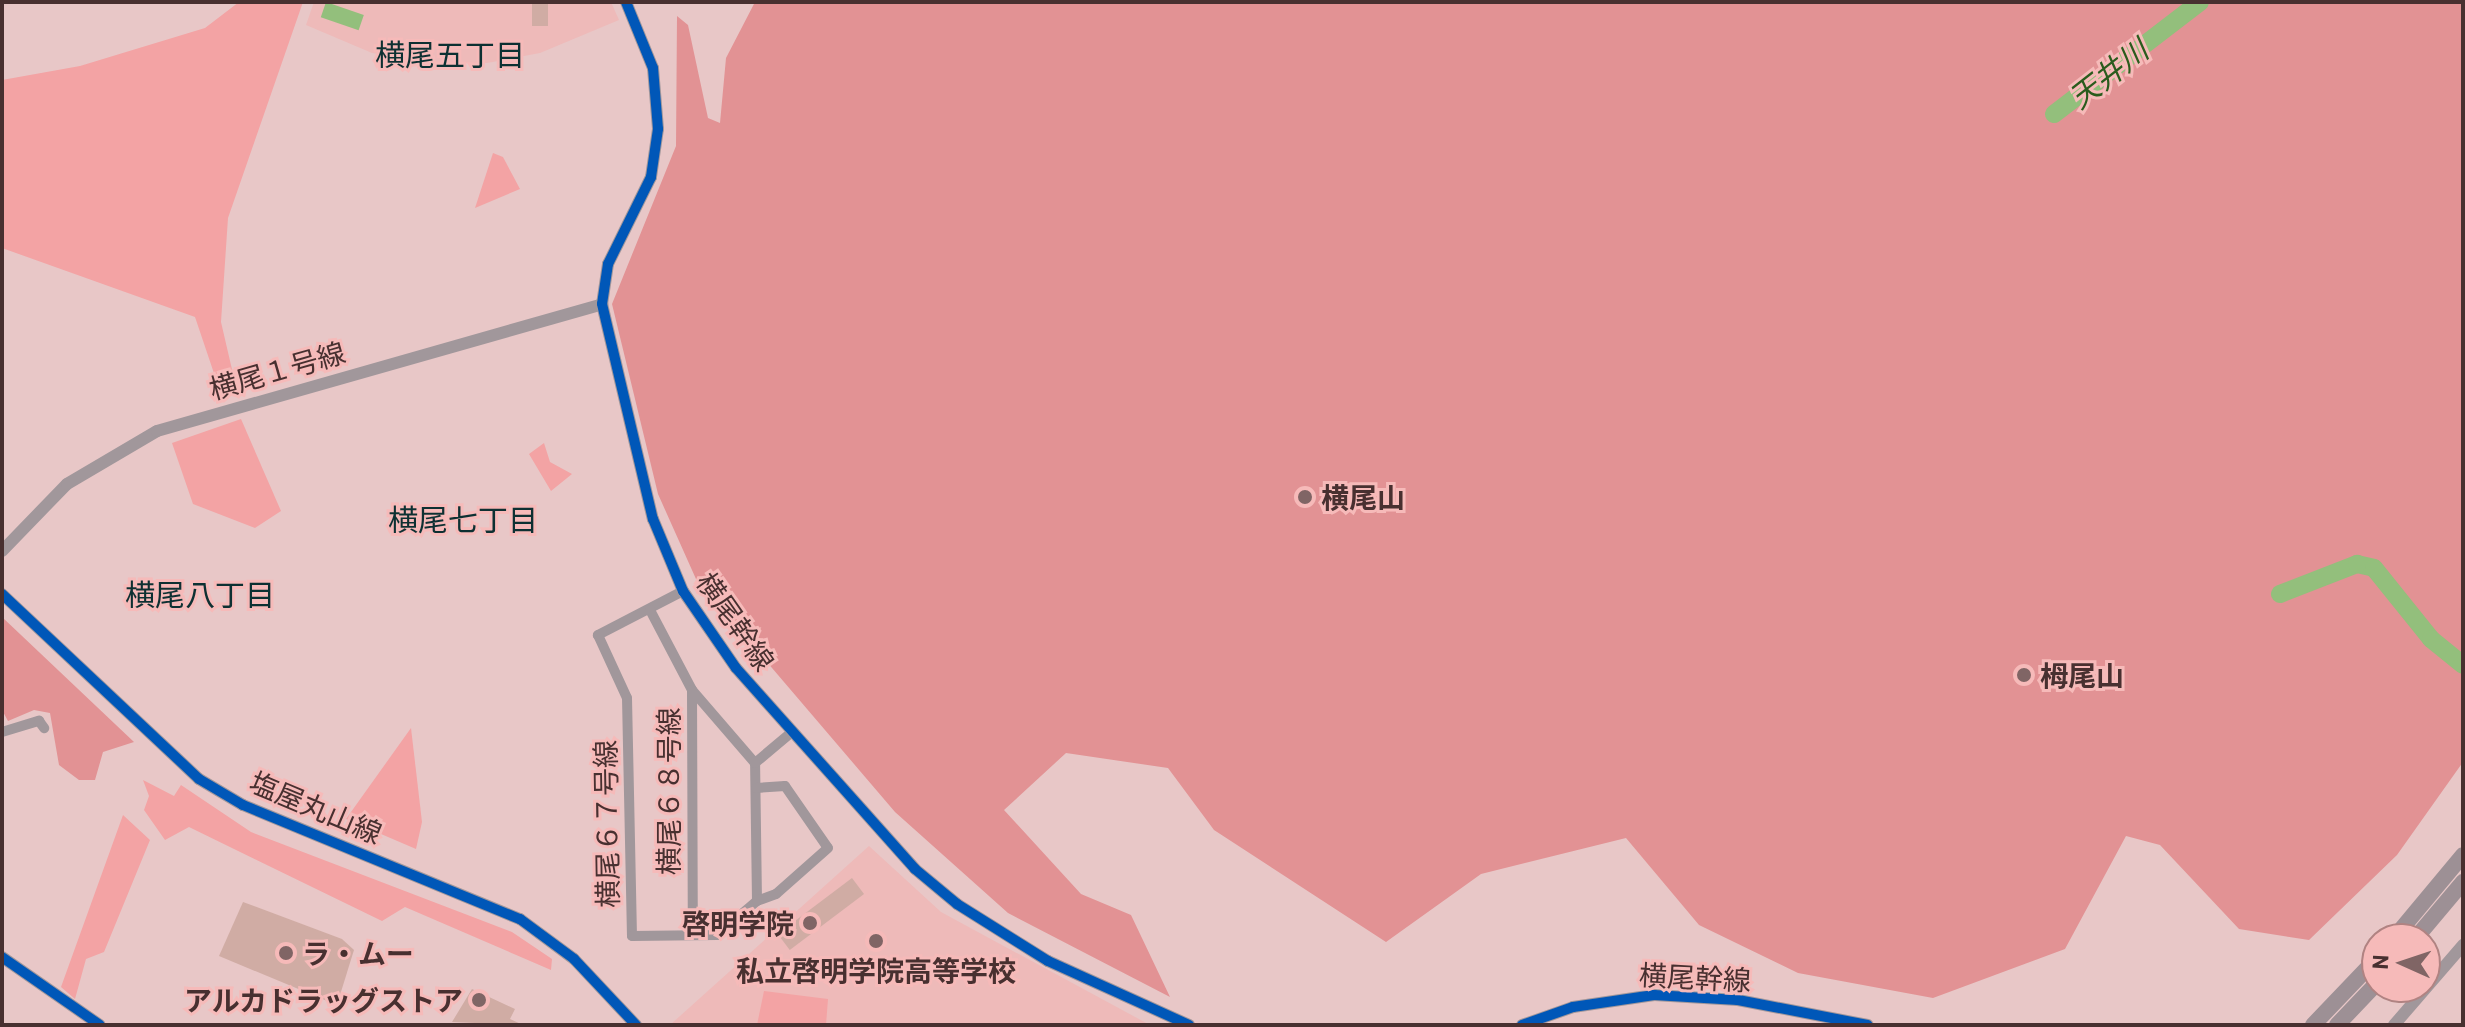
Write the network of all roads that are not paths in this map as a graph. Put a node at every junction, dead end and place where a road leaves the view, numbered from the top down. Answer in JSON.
{"nodes":[{"id":1,"x":626,"y":2,"type":"edge"},
{"id":2,"x":602,"y":304,"type":"junction"},
{"id":3,"x":2,"y":551,"type":"edge"},
{"id":4,"x":683,"y":591,"type":"junction"},
{"id":5,"x":2,"y":594,"type":"edge"},
{"id":6,"x":650,"y":610,"type":"junction"},
{"id":7,"x":692,"y":690,"type":"junction"},
{"id":8,"x":44,"y":728,"type":"dead end"},
{"id":9,"x":2,"y":732,"type":"edge"},
{"id":10,"x":792,"y":732,"type":"junction"},
{"id":11,"x":755,"y":763,"type":"junction"},
{"id":12,"x":756,"y":788,"type":"junction"},
{"id":13,"x":2463,"y":855,"type":"edge"},
{"id":14,"x":2463,"y":882,"type":"edge"},
{"id":15,"x":757,"y":901,"type":"junction"},
{"id":16,"x":2406,"y":923,"type":"edge"},
{"id":17,"x":2428,"y":923,"type":"edge"},
{"id":18,"x":693,"y":935,"type":"junction"},
{"id":19,"x":2463,"y":945,"type":"edge"},
{"id":20,"x":2,"y":957,"type":"edge"},
{"id":21,"x":2361,"y":975,"type":"edge"},
{"id":22,"x":2361,"y":1000,"type":"edge"},
{"id":23,"x":100,"y":1025,"type":"edge"},
{"id":24,"x":636,"y":1025,"type":"edge"},
{"id":25,"x":1189,"y":1025,"type":"edge"},
{"id":26,"x":1522,"y":1025,"type":"edge"},
{"id":27,"x":1868,"y":1025,"type":"edge"},
{"id":28,"x":2313,"y":1025,"type":"edge"},
{"id":29,"x":2337,"y":1025,"type":"edge"},
{"id":30,"x":2394,"y":1025,"type":"edge"}],
"edges":[{"from":1,"to":2,"type":"street","name":"横尾幹線"},
{"from":2,"to":3,"type":"street","name":"横尾１号線"},
{"from":2,"to":4,"type":"street","name":"横尾幹線"},
{"from":4,"to":6,"type":"street","name":"横尾６７号線"},
{"from":4,"to":10,"type":"street","name":"横尾幹線"},
{"from":5,"to":24,"type":"street","name":"塩屋丸山線"},
{"from":6,"to":7,"type":"street","name":"横尾６８号線"},
{"from":6,"to":18,"type":"street","name":"横尾６７号線"},
{"from":7,"to":11,"type":"street"},
{"from":7,"to":18,"type":"street","name":"横尾６８号線"},
{"from":8,"to":9,"type":"street"},
{"from":10,"to":11,"type":"street"},
{"from":10,"to":25,"type":"street","name":"横尾幹線"},
{"from":11,"to":12,"type":"street"},
{"from":12,"to":15,"type":"street"},
{"from":12,"to":15,"type":"street","name":"横尾６７号線"},
{"from":13,"to":16,"type":"main road"},
{"from":14,"to":17,"type":"main road"},
{"from":15,"to":18,"type":"street","name":"横尾６７号線"},
{"from":19,"to":30,"type":"street"},
{"from":20,"to":23,"type":"street"},
{"from":21,"to":28,"type":"main road"},
{"from":22,"to":29,"type":"main road"},
{"from":26,"to":27,"type":"street","name":"横尾幹線"}]}
